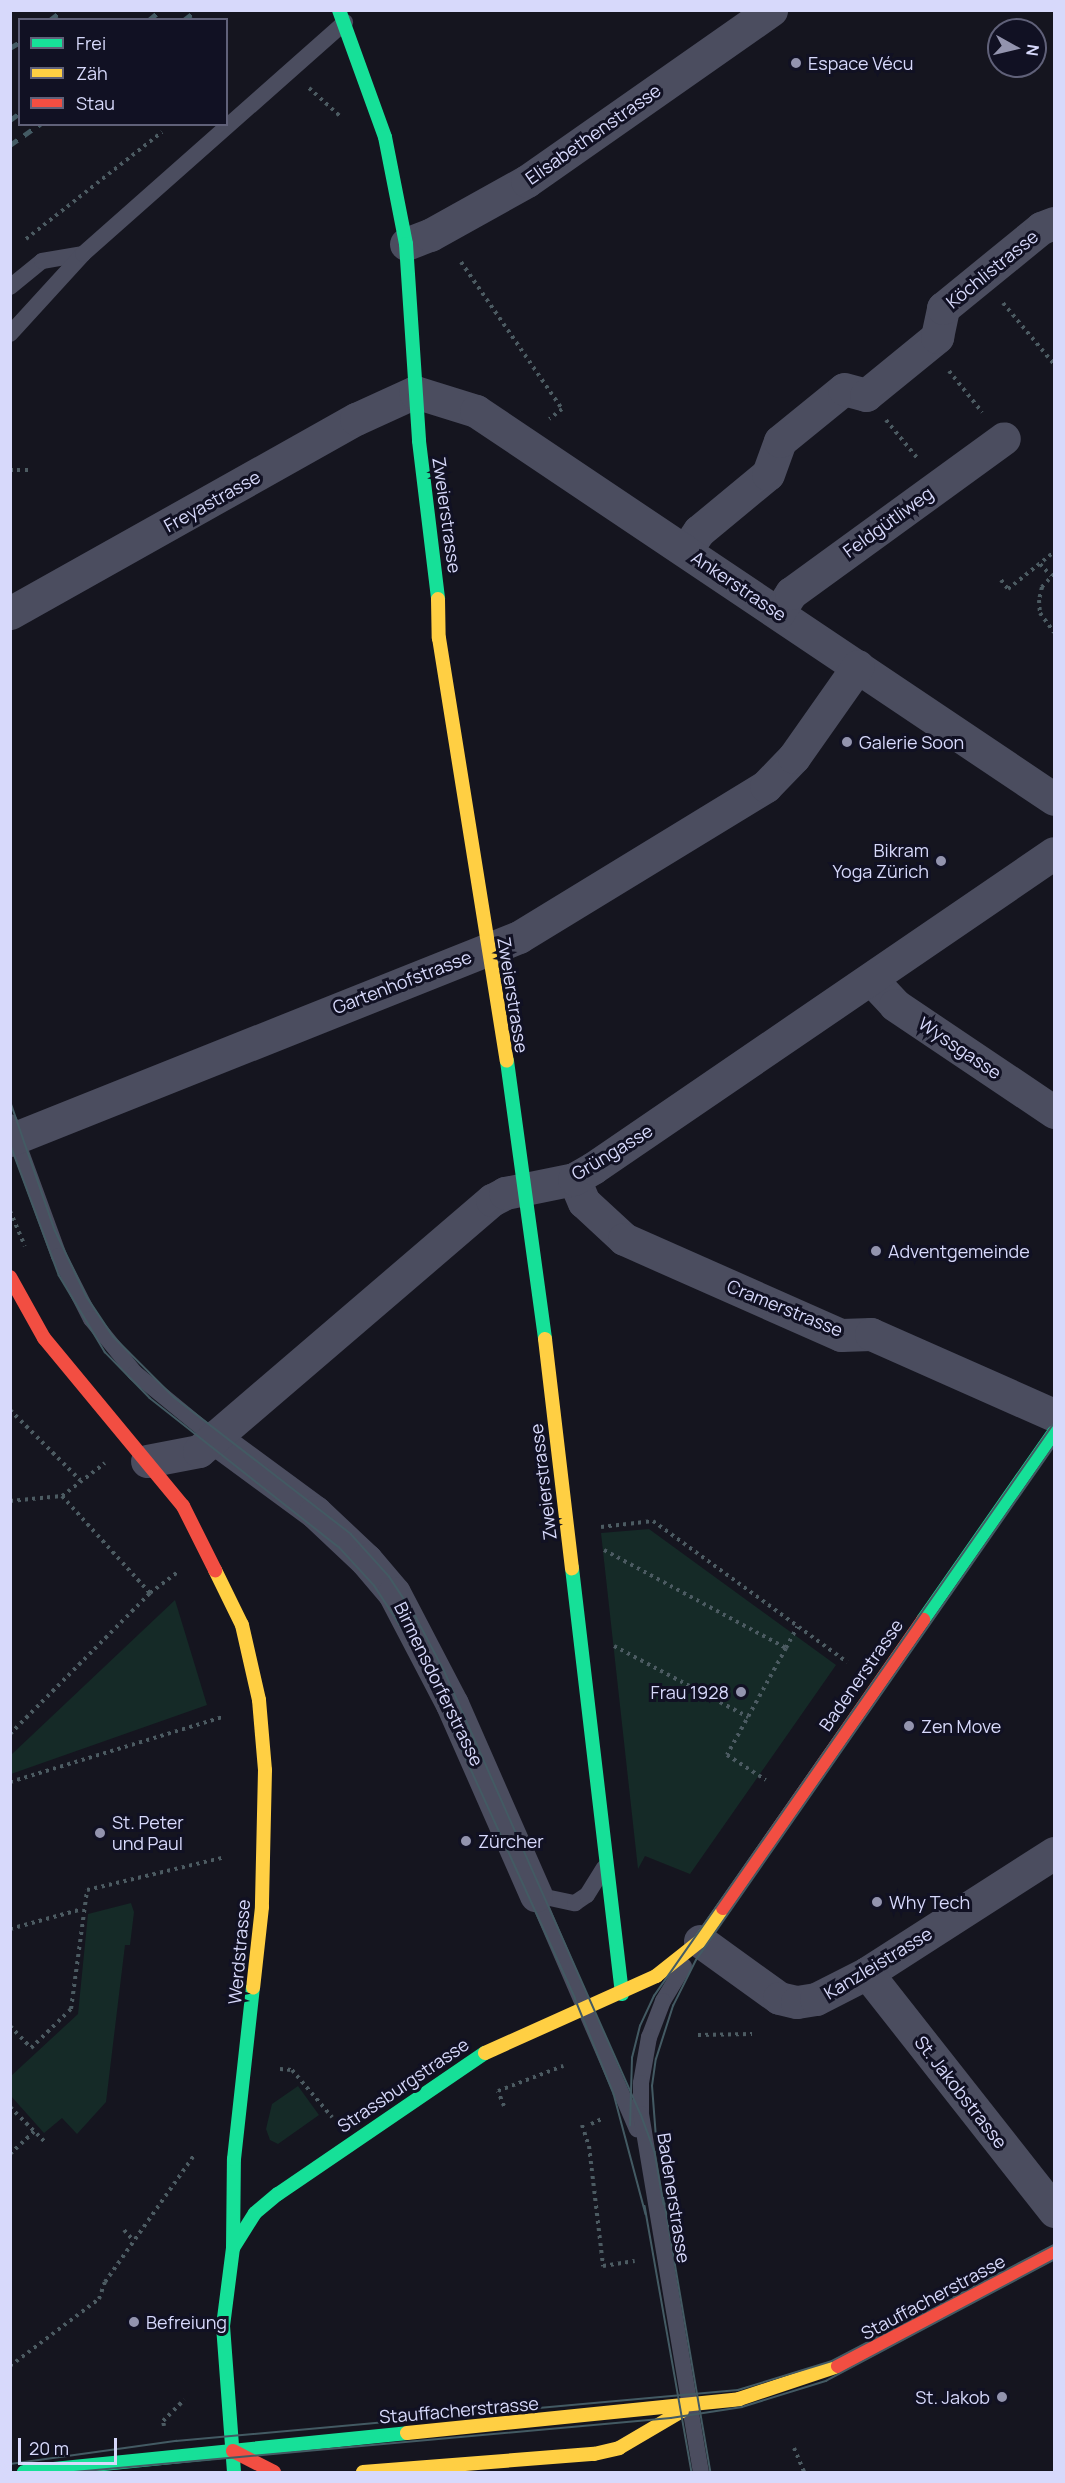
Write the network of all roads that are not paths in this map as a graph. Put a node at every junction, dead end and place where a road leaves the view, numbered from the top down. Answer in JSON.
{"nodes":[{"id":1,"x":342,"y":16,"type":"edge"},
{"id":2,"x":759,"y":19,"type":"edge"},
{"id":3,"x":228,"y":121,"type":"edge"},
{"id":4,"x":222,"y":126,"type":"edge"},
{"id":5,"x":1054,"y":223,"type":"edge"},
{"id":6,"x":406,"y":244,"type":"junction"},
{"id":7,"x":83,"y":254,"type":"junction"},
{"id":8,"x":10,"y":287,"type":"edge"},
{"id":9,"x":10,"y":334,"type":"edge"},
{"id":10,"x":415,"y":392,"type":"junction"},
{"id":11,"x":1004,"y":438,"type":"road end"},
{"id":12,"x":686,"y":550,"type":"junction"},
{"id":13,"x":10,"y":613,"type":"edge"},
{"id":14,"x":778,"y":613,"type":"junction"},
{"id":15,"x":858,"y":666,"type":"junction"},
{"id":16,"x":1054,"y":799,"type":"edge"},
{"id":17,"x":1054,"y":853,"type":"edge"},
{"id":18,"x":487,"y":949,"type":"junction"},
{"id":19,"x":871,"y":979,"type":"junction"},
{"id":20,"x":1054,"y":1112,"type":"edge"},
{"id":21,"x":12,"y":1133,"type":"edge"},
{"id":22,"x":574,"y":1179,"type":"junction"},
{"id":23,"x":527,"y":1188,"type":"junction"},
{"id":24,"x":10,"y":1277,"type":"edge"},
{"id":25,"x":1054,"y":1415,"type":"edge"},
{"id":26,"x":1054,"y":1432,"type":"edge"},
{"id":27,"x":213,"y":1437,"type":"junction"},
{"id":28,"x":147,"y":1461,"type":"junction"},
{"id":29,"x":1054,"y":1853,"type":"edge"},
{"id":30,"x":606,"y":1862,"type":"junction"},
{"id":31,"x":536,"y":1895,"type":"junction"},
{"id":32,"x":700,"y":1941,"type":"junction"},
{"id":33,"x":867,"y":1973,"type":"junction"},
{"id":34,"x":622,"y":1994,"type":"junction"},
{"id":35,"x":586,"y":2008,"type":"junction"},
{"id":36,"x":645,"y":2150,"type":"junction"},
{"id":37,"x":1054,"y":2211,"type":"edge"},
{"id":38,"x":233,"y":2248,"type":"junction"},
{"id":39,"x":1054,"y":2252,"type":"edge"},
{"id":40,"x":689,"y":2407,"type":"junction"},
{"id":41,"x":232,"y":2451,"type":"junction"},
{"id":42,"x":24,"y":2472,"type":"edge"},
{"id":43,"x":234,"y":2472,"type":"edge"},
{"id":44,"x":274,"y":2472,"type":"edge"},
{"id":45,"x":363,"y":2472,"type":"edge"},
{"id":46,"x":701,"y":2472,"type":"edge"}],
"edges":[{"from":1,"to":3,"type":"lane"},
{"from":1,"to":6,"type":"street","name":"Zweierstrasse"},
{"from":2,"to":6,"type":"street","name":"Elisabethenstrasse"},
{"from":4,"to":7,"type":"lane"},
{"from":5,"to":12,"type":"street","name":"Köchlistrasse"},
{"from":6,"to":10,"type":"street","name":"Zweierstrasse"},
{"from":7,"to":8,"type":"lane"},
{"from":7,"to":9,"type":"lane"},
{"from":10,"to":12,"type":"street","name":"Ankerstrasse"},
{"from":10,"to":13,"type":"street","name":"Freyastrasse"},
{"from":10,"to":18,"type":"street","name":"Zweierstrasse"},
{"from":11,"to":14,"type":"street","name":"Feldgütliweg"},
{"from":12,"to":14,"type":"street","name":"Ankerstrasse"},
{"from":14,"to":15,"type":"street","name":"Ankerstrasse"},
{"from":15,"to":16,"type":"street","name":"Ankerstrasse"},
{"from":15,"to":18,"type":"street","name":"Gartenhofstrasse"},
{"from":17,"to":19,"type":"street","name":"Grüngasse"},
{"from":18,"to":21,"type":"street","name":"Gartenhofstrasse"},
{"from":18,"to":23,"type":"street","name":"Zweierstrasse"},
{"from":19,"to":20,"type":"street","name":"Wyssgasse"},
{"from":19,"to":22,"type":"street","name":"Grüngasse"},
{"from":21,"to":27,"type":"lane","name":"Birmensdorferstrasse"},
{"from":22,"to":23,"type":"street","name":"Grüngasse"},
{"from":22,"to":25,"type":"street","name":"Cramerstrasse"},
{"from":23,"to":27,"type":"street","name":"Grüngasse"},
{"from":23,"to":30,"type":"street","name":"Zweierstrasse"},
{"from":24,"to":28,"type":"street"},
{"from":26,"to":32,"type":"street","name":"Badenerstrasse"},
{"from":27,"to":28,"type":"street","name":"Grüngasse"},
{"from":27,"to":31,"type":"street","name":"Birmensdorferstrasse"},
{"from":28,"to":38,"type":"street","name":"Werdstrasse"},
{"from":29,"to":33,"type":"street","name":"Kanzleistrasse"},
{"from":30,"to":31,"type":"lane"},
{"from":30,"to":34,"type":"street","name":"Zweierstrasse"},
{"from":31,"to":35,"type":"lane","name":"Birmensdorferstrasse"},
{"from":32,"to":33,"type":"street","name":"Kanzleistrasse"},
{"from":32,"to":34,"type":"street","name":"Badenerstrasse"},
{"from":32,"to":36,"type":"lane","name":"Badenerstrasse"},
{"from":33,"to":37,"type":"street","name":"St. Jakobstrasse"},
{"from":34,"to":35,"type":"street","name":"Strassburgstrasse"},
{"from":35,"to":36,"type":"lane","name":"Birmensdorferstrasse"},
{"from":35,"to":38,"type":"street","name":"Strassburgstrasse"},
{"from":36,"to":40,"type":"lane","name":"Badenerstrasse"},
{"from":38,"to":41,"type":"street","name":"Werdstrasse"},
{"from":39,"to":40,"type":"street","name":"Stauffacherstrasse"},
{"from":40,"to":41,"type":"street","name":"Stauffacherstrasse"},
{"from":40,"to":45,"type":"street","name":"Stauffacherstrasse"},
{"from":40,"to":46,"type":"lane","name":"Badenerstrasse"},
{"from":41,"to":42,"type":"street","name":"Stauffacherstrasse"},
{"from":41,"to":43,"type":"street","name":"Werdstrasse"},
{"from":41,"to":44,"type":"street"}]}
